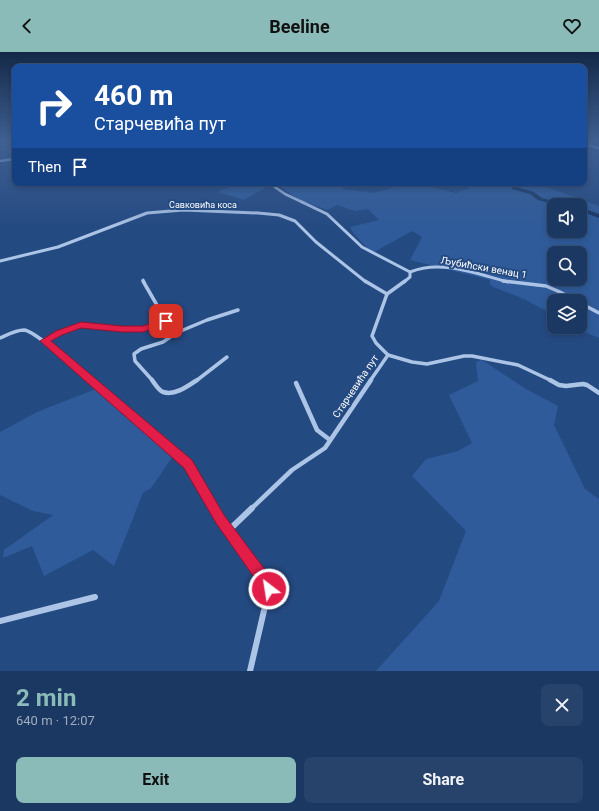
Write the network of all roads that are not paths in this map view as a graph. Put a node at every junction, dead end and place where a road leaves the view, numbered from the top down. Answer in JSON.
{"nodes":[{"id":1,"x":273,"y":186,"type":"edge"},
{"id":2,"x":0,"y":261,"type":"edge"},
{"id":3,"x":410,"y":272,"type":"junction"},
{"id":4,"x":143,"y":280,"type":"dead end"},
{"id":5,"x":387,"y":294,"type":"junction"},
{"id":6,"x":564,"y":294,"type":"edge"},
{"id":7,"x":587,"y":307,"type":"edge"},
{"id":8,"x":238,"y":310,"type":"dead end"},
{"id":9,"x":599,"y":313,"type":"edge"},
{"id":10,"x":166,"y":321,"type":"junction"},
{"id":11,"x":176,"y":333,"type":"junction"},
{"id":12,"x":0,"y":338,"type":"edge"},
{"id":13,"x":44,"y":341,"type":"junction"},
{"id":14,"x":388,"y":355,"type":"junction"},
{"id":15,"x":227,"y":357,"type":"dead end"},
{"id":16,"x":296,"y":384,"type":"dead end"},
{"id":17,"x":599,"y":393,"type":"edge"},
{"id":18,"x":330,"y":440,"type":"junction"},
{"id":19,"x":228,"y":531,"type":"junction"},
{"id":20,"x":95,"y":597,"type":"dead end"},
{"id":21,"x":0,"y":621,"type":"edge"},
{"id":22,"x":250,"y":671,"type":"edge"}],
"edges":[{"from":1,"to":3,"type":"street"},
{"from":2,"to":5,"type":"street","name":"Савковића коса"},
{"from":3,"to":5,"type":"street"},
{"from":3,"to":6,"type":"street","name":"Љубићски венац 1"},
{"from":4,"to":10,"type":"street"},
{"from":5,"to":14,"type":"street"},
{"from":7,"to":9,"type":"street"},
{"from":8,"to":11,"type":"street"},
{"from":10,"to":11,"type":"street"},
{"from":10,"to":13,"type":"street"},
{"from":11,"to":15,"type":"street"},
{"from":12,"to":13,"type":"street"},
{"from":13,"to":19,"type":"street"},
{"from":14,"to":17,"type":"street","name":"Старчевића пут"},
{"from":14,"to":18,"type":"street","name":"Старчевића пут"},
{"from":16,"to":18,"type":"street"},
{"from":18,"to":19,"type":"street","name":"Старчевића пут"},
{"from":19,"to":22,"type":"street"},
{"from":20,"to":21,"type":"street"}]}
